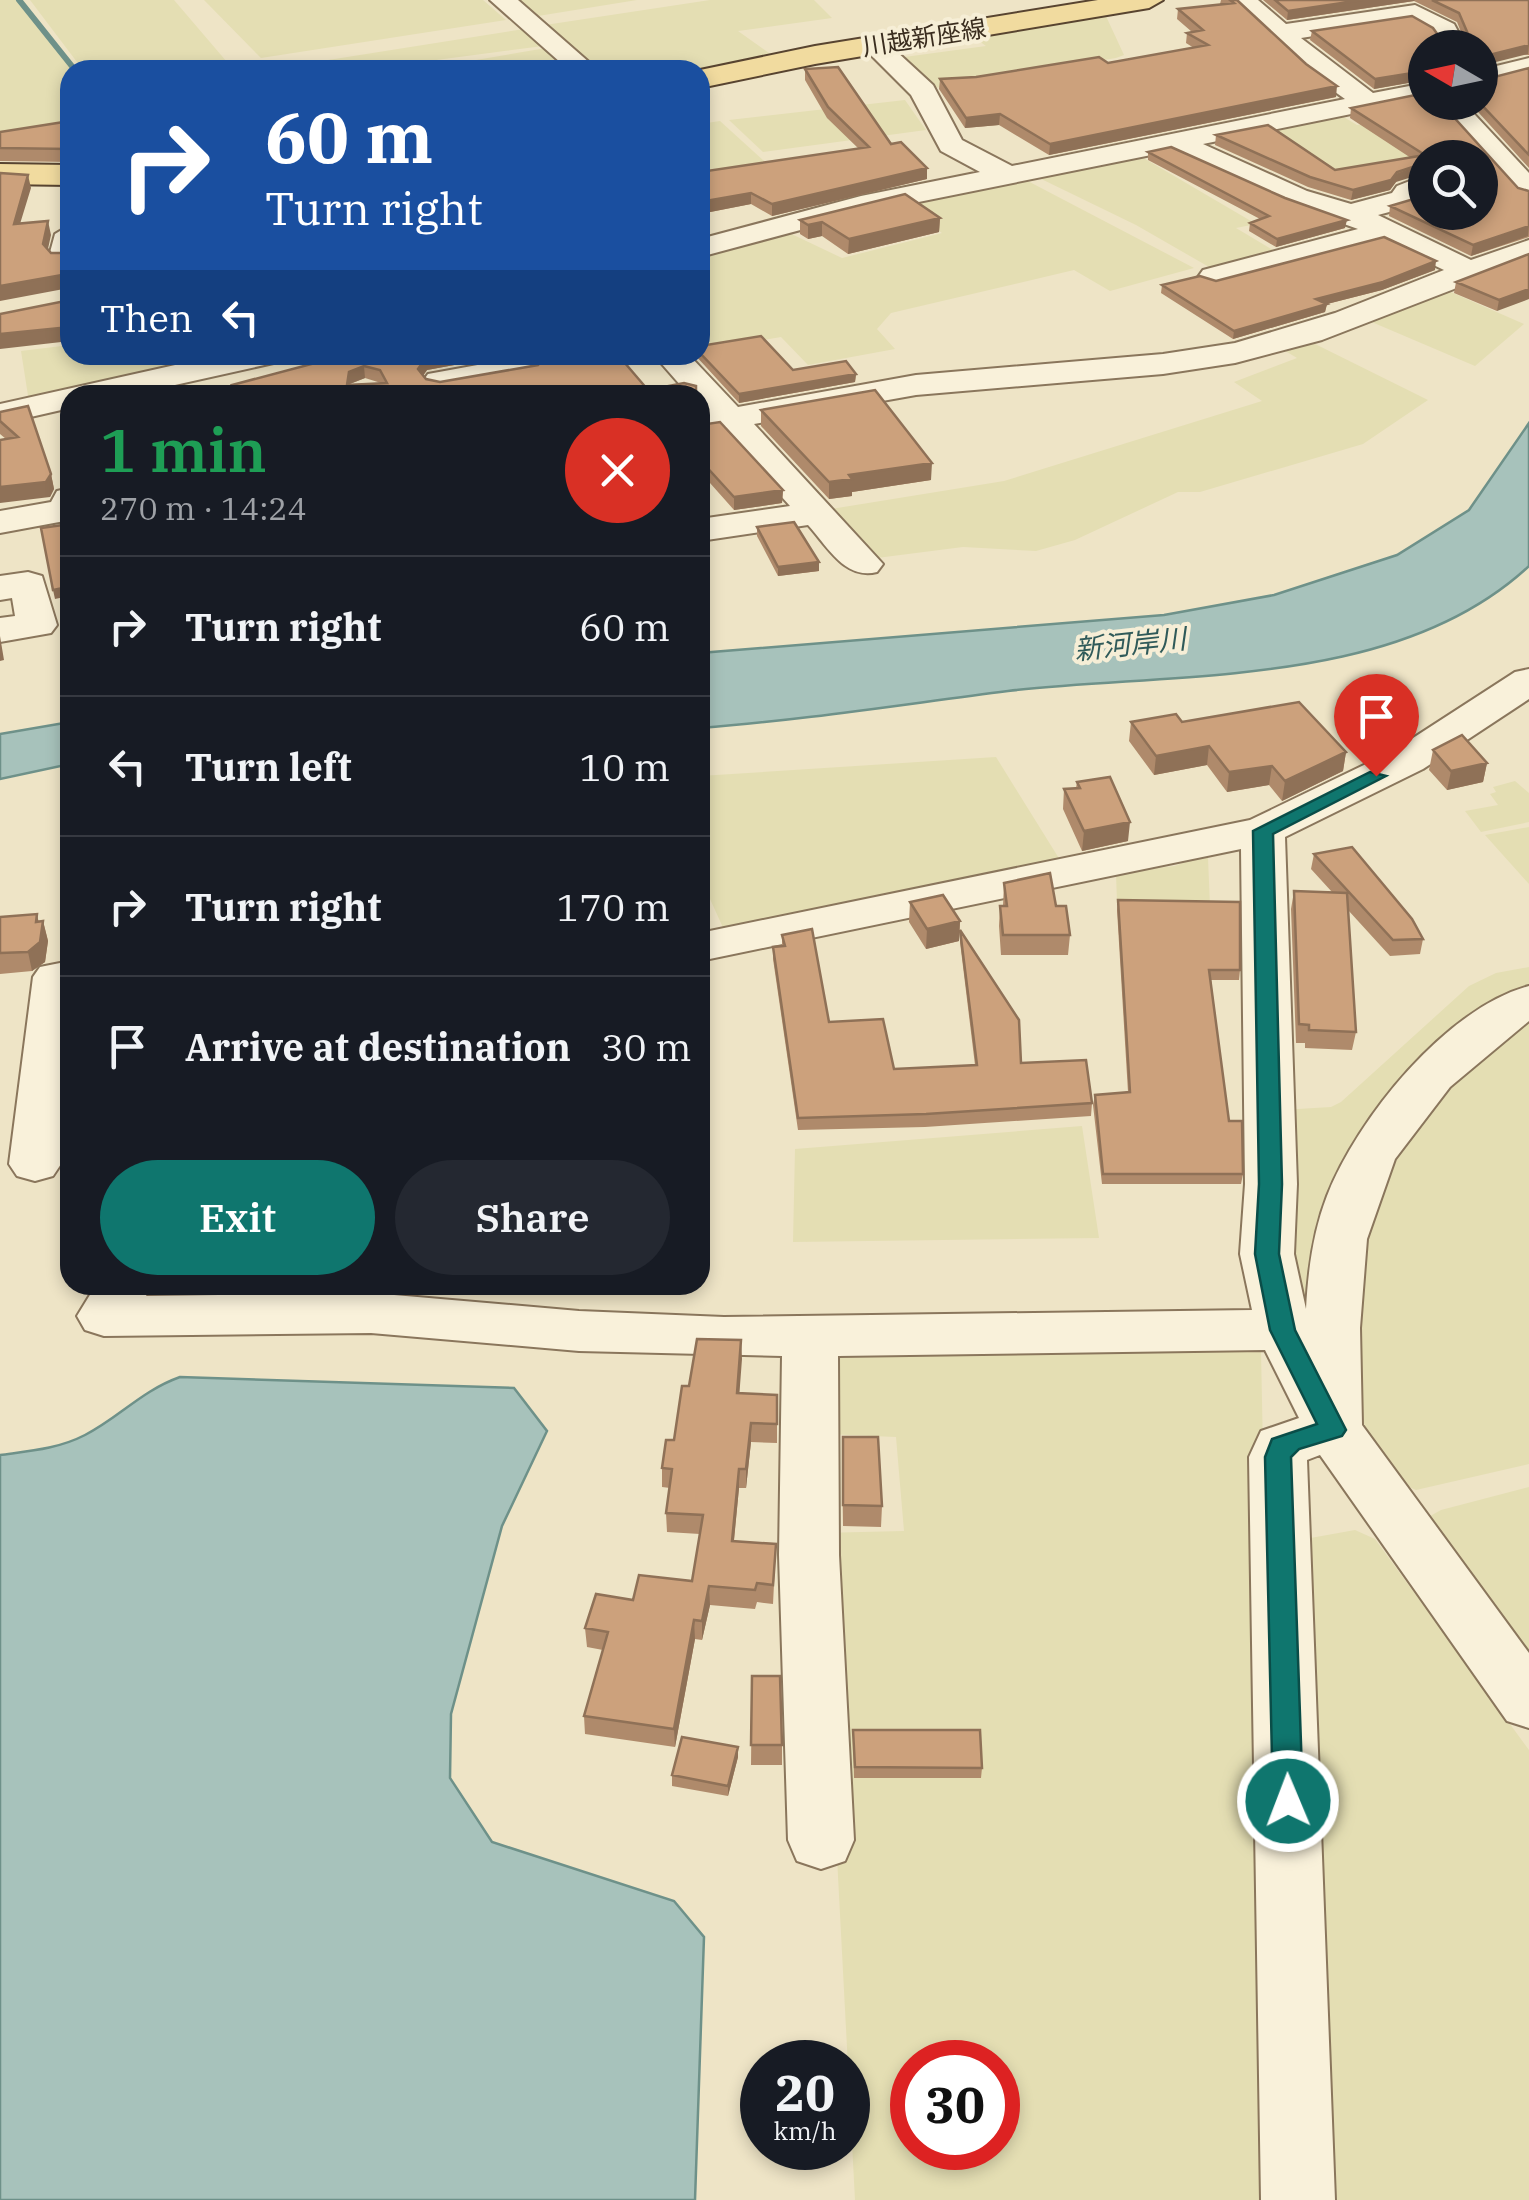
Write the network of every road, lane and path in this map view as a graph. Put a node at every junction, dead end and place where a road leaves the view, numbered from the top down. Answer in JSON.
{"nodes":[{"id":1,"x":503,"y":0,"type":"edge"},
{"id":2,"x":1148,"y":0,"type":"edge"},
{"id":3,"x":1242,"y":0,"type":"edge"},
{"id":4,"x":1445,"y":30,"type":"edge"},
{"id":5,"x":1280,"y":33,"type":"junction"},
{"id":6,"x":874,"y":45,"type":"junction"},
{"id":7,"x":573,"y":60,"type":"edge"},
{"id":8,"x":710,"y":77,"type":"edge"},
{"id":9,"x":1408,"y":94,"type":"edge"},
{"id":10,"x":1367,"y":102,"type":"junction"},
{"id":11,"x":1172,"y":142,"type":"junction"},
{"id":12,"x":1498,"y":173,"type":"edge"},
{"id":13,"x":0,"y":174,"type":"edge"},
{"id":14,"x":60,"y":175,"type":"edge"},
{"id":15,"x":1009,"y":176,"type":"junction"},
{"id":16,"x":1529,"y":190,"type":"edge"},
{"id":17,"x":1408,"y":198,"type":"edge"},
{"id":18,"x":1350,"y":214,"type":"junction"},
{"id":19,"x":1384,"y":231,"type":"junction"},
{"id":20,"x":710,"y":245,"type":"edge"},
{"id":21,"x":1529,"y":249,"type":"edge"},
{"id":22,"x":1472,"y":272,"type":"junction"},
{"id":23,"x":1244,"y":296,"type":"edge"},
{"id":24,"x":1274,"y":315,"type":"edge"},
{"id":25,"x":1305,"y":334,"type":"junction"},
{"id":26,"x":227,"y":365,"type":"edge"},
{"id":27,"x":525,"y":365,"type":"edge"},
{"id":28,"x":196,"y":373,"type":"edge"},
{"id":29,"x":425,"y":377,"type":"edge"},
{"id":30,"x":135,"y":385,"type":"edge"},
{"id":31,"x":60,"y":400,"type":"edge"},
{"id":32,"x":0,"y":414,"type":"edge"},
{"id":33,"x":714,"y":422,"type":"edge"},
{"id":34,"x":60,"y":511,"type":"edge"},
{"id":35,"x":814,"y":513,"type":"junction"},
{"id":36,"x":0,"y":522,"type":"edge"},
{"id":37,"x":710,"y":529,"type":"edge"},
{"id":38,"x":864,"y":564,"type":"dead end"},
{"id":39,"x":0,"y":588,"type":"edge"},
{"id":40,"x":0,"y":630,"type":"edge"},
{"id":41,"x":1529,"y":682,"type":"edge"},
{"id":42,"x":1263,"y":831,"type":"junction"},
{"id":43,"x":710,"y":945,"type":"edge"},
{"id":44,"x":60,"y":977,"type":"edge"},
{"id":45,"x":1529,"y":1001,"type":"edge"},
{"id":46,"x":35,"y":1164,"type":"edge"},
{"id":47,"x":118,"y":1295,"type":"edge"},
{"id":48,"x":1283,"y":1330,"type":"junction"},
{"id":49,"x":810,"y":1337,"type":"junction"},
{"id":50,"x":1333,"y":1430,"type":"junction"},
{"id":51,"x":1529,"y":1702,"type":"edge"},
{"id":52,"x":821,"y":1840,"type":"dead end"},
{"id":53,"x":1298,"y":2200,"type":"edge"}],
"edges":[{"from":1,"to":7,"type":"street"},
{"from":2,"to":6,"type":"main road","name":"川越新座線"},
{"from":3,"to":5,"type":"street"},
{"from":4,"to":5,"type":"street"},
{"from":5,"to":10,"type":"street"},
{"from":6,"to":8,"type":"main road","name":"川越新座線"},
{"from":6,"to":15,"type":"street"},
{"from":9,"to":10,"type":"street"},
{"from":10,"to":11,"type":"street"},
{"from":11,"to":15,"type":"street"},
{"from":11,"to":18,"type":"street"},
{"from":12,"to":16,"type":"street"},
{"from":13,"to":14,"type":"main road"},
{"from":15,"to":20,"type":"street"},
{"from":17,"to":18,"type":"street"},
{"from":18,"to":19,"type":"street"},
{"from":19,"to":22,"type":"street"},
{"from":19,"to":23,"type":"street"},
{"from":21,"to":22,"type":"street"},
{"from":22,"to":25,"type":"street"},
{"from":24,"to":25,"type":"street"},
{"from":25,"to":33,"type":"street"},
{"from":26,"to":28,"type":"street"},
{"from":27,"to":29,"type":"street"},
{"from":28,"to":30,"type":"street"},
{"from":31,"to":32,"type":"street"},
{"from":33,"to":35,"type":"street"},
{"from":34,"to":36,"type":"street"},
{"from":35,"to":37,"type":"street"},
{"from":35,"to":38,"type":"street"},
{"from":39,"to":40,"type":"street"},
{"from":41,"to":42,"type":"street"},
{"from":42,"to":43,"type":"street"},
{"from":42,"to":48,"type":"street"},
{"from":44,"to":46,"type":"street"},
{"from":45,"to":50,"type":"street"},
{"from":47,"to":49,"type":"street"},
{"from":48,"to":49,"type":"street"},
{"from":48,"to":50,"type":"street"},
{"from":49,"to":52,"type":"street"},
{"from":50,"to":51,"type":"street"},
{"from":50,"to":53,"type":"street"}]}
